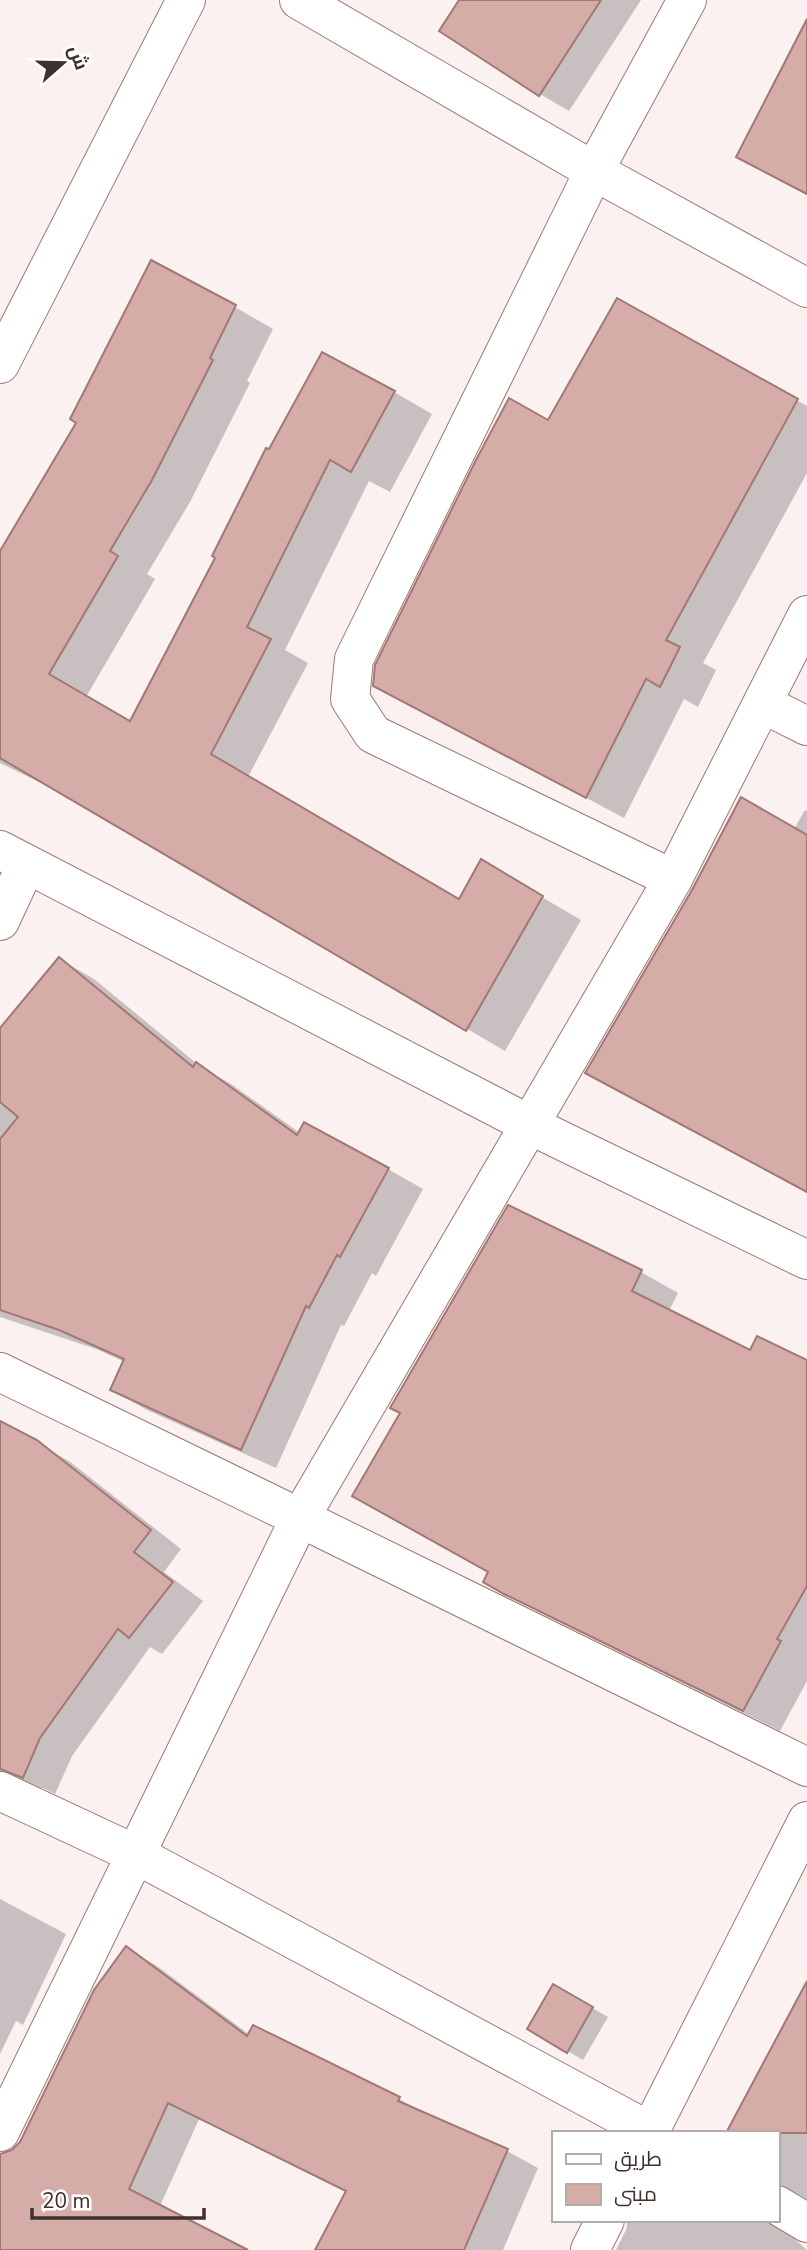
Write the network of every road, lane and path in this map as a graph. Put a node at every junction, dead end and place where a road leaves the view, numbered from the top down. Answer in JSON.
{"nodes":[{"id":1,"x":186,"y":0,"type":"edge"},
{"id":2,"x":299,"y":0,"type":"edge"},
{"id":3,"x":687,"y":0,"type":"edge"},
{"id":4,"x":594,"y":171,"type":"junction"},
{"id":5,"x":807,"y":288,"type":"edge"},
{"id":6,"x":0,"y":364,"type":"edge"},
{"id":7,"x":807,"y":615,"type":"edge"},
{"id":8,"x":764,"y":704,"type":"junction"},
{"id":9,"x":807,"y":726,"type":"edge"},
{"id":10,"x":13,"y":857,"type":"edge"},
{"id":11,"x":673,"y":879,"type":"junction"},
{"id":12,"x":0,"y":920,"type":"edge"},
{"id":13,"x":530,"y":1125,"type":"junction"},
{"id":14,"x":807,"y":1260,"type":"edge"},
{"id":15,"x":0,"y":1373,"type":"edge"},
{"id":16,"x":300,"y":1518,"type":"junction"},
{"id":17,"x":807,"y":1767,"type":"edge"},
{"id":18,"x":0,"y":1791,"type":"edge"},
{"id":19,"x":807,"y":1821,"type":"edge"},
{"id":20,"x":135,"y":1854,"type":"junction"},
{"id":21,"x":649,"y":2131,"type":"edge"},
{"id":22,"x":652,"y":2131,"type":"edge"},
{"id":23,"x":0,"y":2132,"type":"edge"},
{"id":24,"x":779,"y":2206,"type":"edge"},
{"id":25,"x":604,"y":2222,"type":"edge"},
{"id":26,"x":807,"y":2223,"type":"edge"},
{"id":27,"x":590,"y":2250,"type":"edge"}],
"edges":[{"from":1,"to":6,"type":"street"},
{"from":2,"to":4,"type":"street"},
{"from":3,"to":4,"type":"street"},
{"from":4,"to":5,"type":"street"},
{"from":4,"to":11,"type":"street"},
{"from":7,"to":8,"type":"street"},
{"from":8,"to":9,"type":"street"},
{"from":8,"to":11,"type":"street"},
{"from":10,"to":12,"type":"street"},
{"from":10,"to":13,"type":"street"},
{"from":11,"to":13,"type":"street"},
{"from":13,"to":14,"type":"street"},
{"from":13,"to":16,"type":"street"},
{"from":15,"to":16,"type":"street"},
{"from":16,"to":17,"type":"street"},
{"from":16,"to":20,"type":"street"},
{"from":18,"to":20,"type":"street"},
{"from":19,"to":22,"type":"street"},
{"from":20,"to":21,"type":"street"},
{"from":20,"to":23,"type":"street"},
{"from":24,"to":26,"type":"street"},
{"from":25,"to":27,"type":"street"}]}
